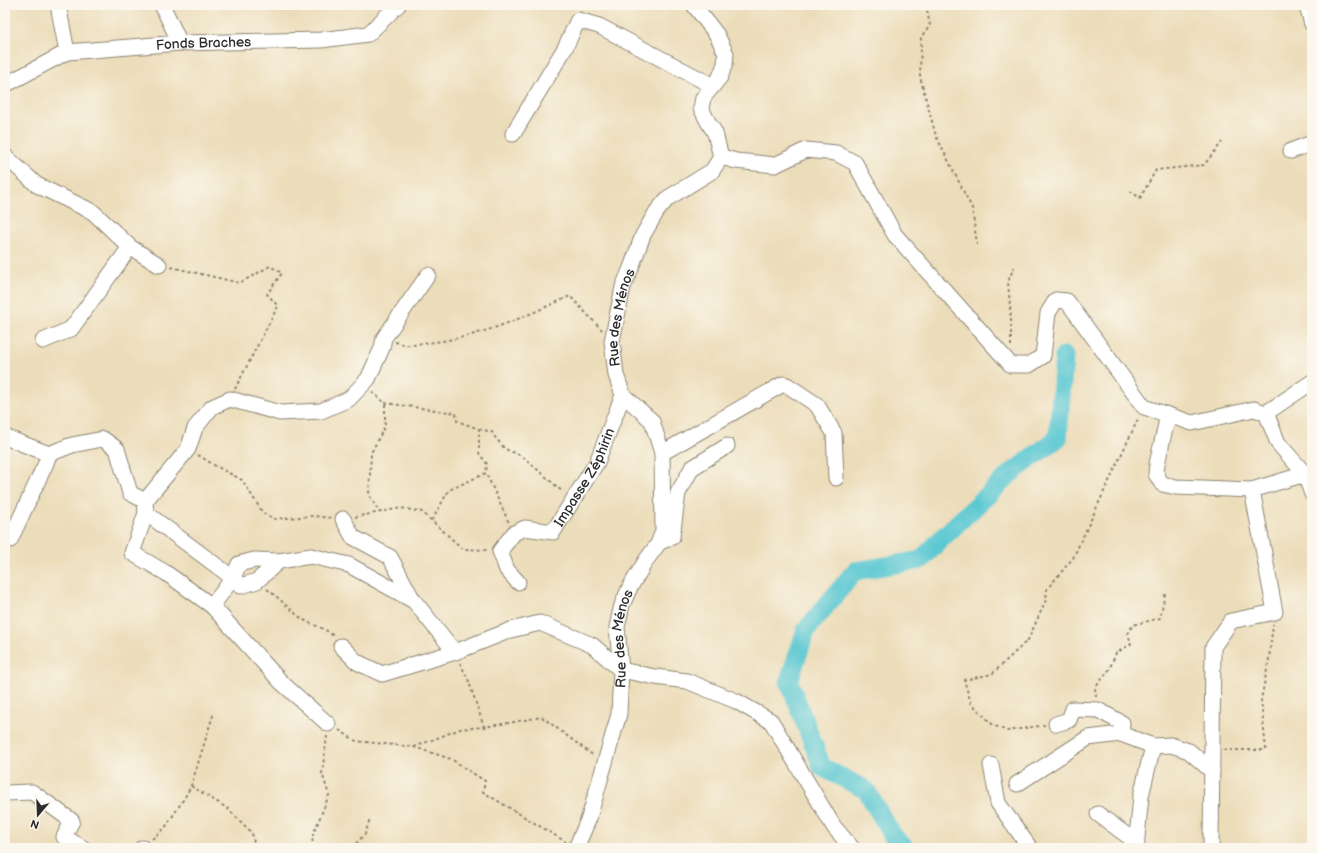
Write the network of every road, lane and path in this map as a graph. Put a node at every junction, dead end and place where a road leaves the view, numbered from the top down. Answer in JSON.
{"nodes":[{"id":1,"x":58,"y":5,"type":"edge"},
{"id":2,"x":162,"y":5,"type":"edge"},
{"id":3,"x":398,"y":5,"type":"edge"},
{"id":4,"x":694,"y":5,"type":"edge"},
{"id":5,"x":926,"y":5,"type":"edge"},
{"id":6,"x":1307,"y":5,"type":"edge"},
{"id":7,"x":1312,"y":24,"type":"edge"},
{"id":8,"x":180,"y":43,"type":"junction"},
{"id":9,"x":67,"y":52,"type":"junction"},
{"id":10,"x":5,"y":85,"type":"edge"},
{"id":11,"x":713,"y":86,"type":"junction"},
{"id":12,"x":513,"y":134,"type":"dead end"},
{"id":13,"x":1222,"y":142,"type":"dead end"},
{"id":14,"x":1312,"y":143,"type":"edge"},
{"id":15,"x":1291,"y":151,"type":"dead end"},
{"id":16,"x":5,"y":156,"type":"edge"},
{"id":17,"x":721,"y":157,"type":"junction"},
{"id":18,"x":1130,"y":191,"type":"dead end"},
{"id":19,"x":977,"y":245,"type":"dead end"},
{"id":20,"x":130,"y":247,"type":"junction"},
{"id":21,"x":159,"y":265,"type":"joint"},
{"id":22,"x":1014,"y":267,"type":"dead end"},
{"id":23,"x":428,"y":275,"type":"dead end"},
{"id":24,"x":384,"y":338,"type":"junction"},
{"id":25,"x":612,"y":340,"type":"junction"},
{"id":26,"x":43,"y":341,"type":"dead end"},
{"id":27,"x":1011,"y":365,"type":"junction"},
{"id":28,"x":368,"y":379,"type":"junction"},
{"id":29,"x":1312,"y":382,"type":"edge"},
{"id":30,"x":623,"y":395,"type":"junction"},
{"id":31,"x":230,"y":399,"type":"junction"},
{"id":32,"x":385,"y":403,"type":"junction"},
{"id":33,"x":1144,"y":407,"type":"junction"},
{"id":34,"x":1266,"y":413,"type":"junction"},
{"id":35,"x":1168,"y":415,"type":"junction"},
{"id":36,"x":479,"y":428,"type":"junction"},
{"id":37,"x":5,"y":437,"type":"edge"},
{"id":38,"x":727,"y":446,"type":"dead end"},
{"id":39,"x":188,"y":448,"type":"junction"},
{"id":40,"x":662,"y":453,"type":"junction"},
{"id":41,"x":49,"y":454,"type":"junction"},
{"id":42,"x":486,"y":473,"type":"junction"},
{"id":43,"x":1305,"y":474,"type":"junction"},
{"id":44,"x":836,"y":478,"type":"dead end"},
{"id":45,"x":1252,"y":490,"type":"junction"},
{"id":46,"x":1312,"y":494,"type":"edge"},
{"id":47,"x":573,"y":500,"type":"junction"},
{"id":48,"x":146,"y":507,"type":"junction"},
{"id":49,"x":380,"y":513,"type":"junction"},
{"id":50,"x":343,"y":520,"type":"junction"},
{"id":51,"x":432,"y":520,"type":"junction"},
{"id":52,"x":514,"y":533,"type":"junction"},
{"id":53,"x":5,"y":540,"type":"edge"},
{"id":54,"x":658,"y":544,"type":"junction"},
{"id":55,"x":500,"y":551,"type":"junction"},
{"id":56,"x":279,"y":561,"type":"junction"},
{"id":57,"x":233,"y":578,"type":"junction"},
{"id":58,"x":257,"y":581,"type":"junction"},
{"id":59,"x":518,"y":582,"type":"dead end"},
{"id":60,"x":1165,"y":594,"type":"dead end"},
{"id":61,"x":414,"y":601,"type":"junction"},
{"id":62,"x":212,"y":606,"type":"junction"},
{"id":63,"x":1275,"y":612,"type":"junction"},
{"id":64,"x":341,"y":646,"type":"joint"},
{"id":65,"x":455,"y":652,"type":"junction"},
{"id":66,"x":621,"y":670,"type":"junction"},
{"id":67,"x":1098,"y":710,"type":"junction"},
{"id":68,"x":214,"y":712,"type":"dead end"},
{"id":69,"x":328,"y":724,"type":"junction"},
{"id":70,"x":1056,"y":724,"type":"joint"},
{"id":71,"x":484,"y":727,"type":"junction"},
{"id":72,"x":1121,"y":734,"type":"junction"},
{"id":73,"x":414,"y":746,"type":"junction"},
{"id":74,"x":1153,"y":746,"type":"junction"},
{"id":75,"x":1212,"y":750,"type":"junction"},
{"id":76,"x":605,"y":764,"type":"junction"},
{"id":77,"x":991,"y":766,"type":"dead end"},
{"id":78,"x":1212,"y":771,"type":"junction"},
{"id":79,"x":1017,"y":784,"type":"dead end"},
{"id":80,"x":191,"y":786,"type":"junction"},
{"id":81,"x":5,"y":793,"type":"edge"},
{"id":82,"x":1098,"y":814,"type":"dead end"},
{"id":83,"x":370,"y":818,"type":"dead end"},
{"id":84,"x":1136,"y":846,"type":"edge"},
{"id":85,"x":83,"y":848,"type":"edge"},
{"id":86,"x":142,"y":848,"type":"edge"},
{"id":87,"x":255,"y":848,"type":"edge"},
{"id":88,"x":312,"y":848,"type":"edge"},
{"id":89,"x":352,"y":848,"type":"edge"},
{"id":90,"x":576,"y":848,"type":"edge"},
{"id":91,"x":852,"y":848,"type":"edge"},
{"id":92,"x":1030,"y":848,"type":"edge"},
{"id":93,"x":1211,"y":848,"type":"edge"}],
"edges":[{"from":1,"to":9,"type":"street"},
{"from":2,"to":8,"type":"street"},
{"from":3,"to":8,"type":"street","name":"Fonds Braches"},
{"from":4,"to":11,"type":"street"},
{"from":5,"to":19,"type":"path"},
{"from":6,"to":7,"type":"street"},
{"from":8,"to":9,"type":"street","name":"Fonds Braches"},
{"from":9,"to":10,"type":"street","name":"Fonds Braches"},
{"from":11,"to":12,"type":"street"},
{"from":11,"to":17,"type":"street"},
{"from":13,"to":18,"type":"path"},
{"from":14,"to":15,"type":"street"},
{"from":16,"to":20,"type":"street"},
{"from":17,"to":25,"type":"street","name":"Rue des Ménos"},
{"from":17,"to":27,"type":"street"},
{"from":20,"to":21,"type":"street"},
{"from":20,"to":26,"type":"street"},
{"from":21,"to":31,"type":"path"},
{"from":22,"to":27,"type":"path"},
{"from":23,"to":24,"type":"street"},
{"from":24,"to":25,"type":"path"},
{"from":24,"to":28,"type":"street"},
{"from":25,"to":30,"type":"street","name":"Rue des Ménos"},
{"from":27,"to":33,"type":"street"},
{"from":28,"to":31,"type":"street"},
{"from":28,"to":32,"type":"path"},
{"from":29,"to":34,"type":"street"},
{"from":30,"to":40,"type":"street","name":"Rue des Ménos"},
{"from":30,"to":47,"type":"street","name":"Impasse Zéphirin"},
{"from":31,"to":39,"type":"street"},
{"from":32,"to":36,"type":"path"},
{"from":32,"to":49,"type":"path"},
{"from":33,"to":35,"type":"street"},
{"from":33,"to":70,"type":"path"},
{"from":34,"to":35,"type":"street"},
{"from":34,"to":43,"type":"street"},
{"from":35,"to":45,"type":"street"},
{"from":36,"to":42,"type":"path"},
{"from":36,"to":47,"type":"path"},
{"from":37,"to":41,"type":"street"},
{"from":38,"to":54,"type":"street"},
{"from":39,"to":48,"type":"street"},
{"from":39,"to":50,"type":"path"},
{"from":40,"to":44,"type":"street"},
{"from":40,"to":54,"type":"street","name":"Rue des Ménos"},
{"from":41,"to":48,"type":"street"},
{"from":41,"to":53,"type":"street"},
{"from":42,"to":51,"type":"path"},
{"from":42,"to":52,"type":"path"},
{"from":43,"to":45,"type":"street"},
{"from":43,"to":46,"type":"street"},
{"from":45,"to":63,"type":"street"},
{"from":47,"to":52,"type":"street","name":"Impasse Zéphirin"},
{"from":48,"to":57,"type":"street"},
{"from":48,"to":62,"type":"street"},
{"from":49,"to":50,"type":"path"},
{"from":49,"to":51,"type":"path"},
{"from":50,"to":61,"type":"street"},
{"from":51,"to":55,"type":"path"},
{"from":52,"to":55,"type":"street"},
{"from":54,"to":66,"type":"street","name":"Rue des Ménos"},
{"from":55,"to":59,"type":"street"},
{"from":56,"to":57,"type":"street"},
{"from":56,"to":58,"type":"street"},
{"from":56,"to":61,"type":"street"},
{"from":57,"to":58,"type":"street"},
{"from":57,"to":62,"type":"street"},
{"from":58,"to":64,"type":"path"},
{"from":60,"to":67,"type":"path"},
{"from":61,"to":65,"type":"street"},
{"from":62,"to":69,"type":"street"},
{"from":63,"to":75,"type":"street"},
{"from":63,"to":75,"type":"path"},
{"from":64,"to":65,"type":"street"},
{"from":65,"to":66,"type":"street"},
{"from":65,"to":71,"type":"path"},
{"from":66,"to":76,"type":"street","name":"Rue des Ménos"},
{"from":66,"to":91,"type":"street"},
{"from":67,"to":70,"type":"street"},
{"from":67,"to":72,"type":"street"},
{"from":68,"to":80,"type":"path"},
{"from":69,"to":73,"type":"path"},
{"from":69,"to":88,"type":"path"},
{"from":71,"to":73,"type":"path"},
{"from":71,"to":76,"type":"path"},
{"from":72,"to":74,"type":"street"},
{"from":72,"to":79,"type":"street"},
{"from":73,"to":90,"type":"path"},
{"from":74,"to":78,"type":"street"},
{"from":74,"to":84,"type":"street"},
{"from":75,"to":78,"type":"street"},
{"from":76,"to":90,"type":"street","name":"Rue des Ménos"},
{"from":77,"to":92,"type":"street"},
{"from":78,"to":93,"type":"street"},
{"from":80,"to":86,"type":"path"},
{"from":80,"to":87,"type":"path"},
{"from":81,"to":85,"type":"street"},
{"from":82,"to":84,"type":"street"},
{"from":83,"to":89,"type":"path"}]}
